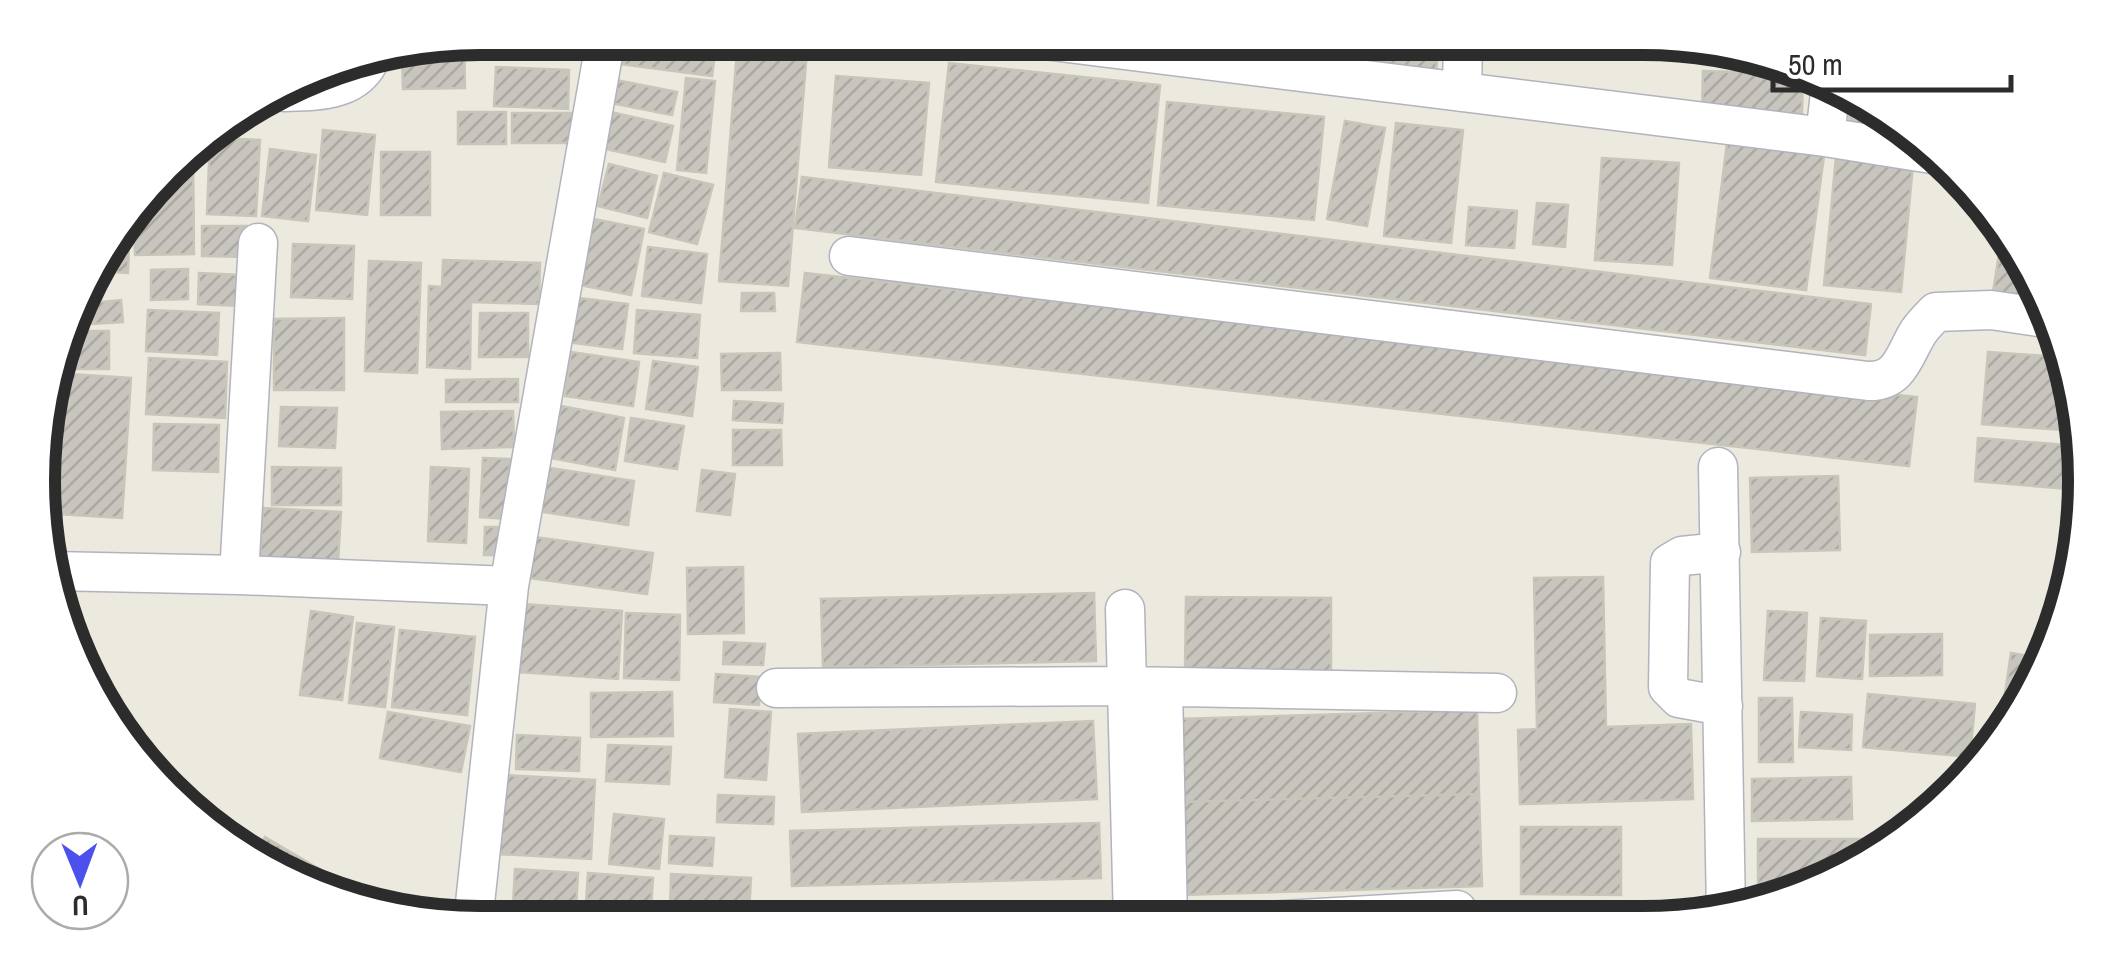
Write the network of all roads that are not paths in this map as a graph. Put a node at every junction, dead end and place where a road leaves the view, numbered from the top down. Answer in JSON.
{"nodes":[{"id":1,"x":603,"y":55,"type":"edge"},
{"id":2,"x":1165,"y":55,"type":"edge"},
{"id":3,"x":1463,"y":55,"type":"edge"},
{"id":4,"x":364,"y":71,"type":"edge"},
{"id":5,"x":308,"y":91,"type":"edge"},
{"id":6,"x":1462,"y":92,"type":"junction"},
{"id":7,"x":1829,"y":98,"type":"edge"},
{"id":8,"x":1825,"y":137,"type":"junction"},
{"id":9,"x":1912,"y":152,"type":"edge"},
{"id":10,"x":258,"y":243,"type":"dead end"},
{"id":11,"x":849,"y":256,"type":"dead end"},
{"id":12,"x":2035,"y":316,"type":"edge"},
{"id":13,"x":1718,"y":467,"type":"dead end"},
{"id":14,"x":1721,"y":552,"type":"junction"},
{"id":15,"x":65,"y":572,"type":"edge"},
{"id":16,"x":239,"y":575,"type":"junction"},
{"id":17,"x":509,"y":586,"type":"junction"},
{"id":18,"x":1126,"y":609,"type":"dead end"},
{"id":19,"x":1145,"y":687,"type":"junction"},
{"id":20,"x":776,"y":688,"type":"dead end"},
{"id":21,"x":1498,"y":692,"type":"dead end"},
{"id":22,"x":1723,"y":706,"type":"junction"},
{"id":23,"x":1726,"y":898,"type":"edge"},
{"id":24,"x":475,"y":906,"type":"edge"},
{"id":25,"x":1133,"y":906,"type":"edge"},
{"id":26,"x":1167,"y":906,"type":"edge"}],
"edges":[{"from":1,"to":17,"type":"street"},
{"from":2,"to":6,"type":"street"},
{"from":3,"to":6,"type":"street"},
{"from":4,"to":5,"type":"street"},
{"from":6,"to":8,"type":"street"},
{"from":7,"to":8,"type":"street"},
{"from":8,"to":9,"type":"street"},
{"from":10,"to":16,"type":"street"},
{"from":11,"to":12,"type":"street"},
{"from":13,"to":14,"type":"street"},
{"from":14,"to":22,"type":"street"},
{"from":14,"to":22,"type":"street"},
{"from":15,"to":16,"type":"street"},
{"from":16,"to":17,"type":"street"},
{"from":17,"to":24,"type":"street"},
{"from":18,"to":19,"type":"street"},
{"from":19,"to":20,"type":"street"},
{"from":19,"to":21,"type":"street"},
{"from":19,"to":25,"type":"street"},
{"from":19,"to":26,"type":"street"},
{"from":22,"to":23,"type":"street"}]}
